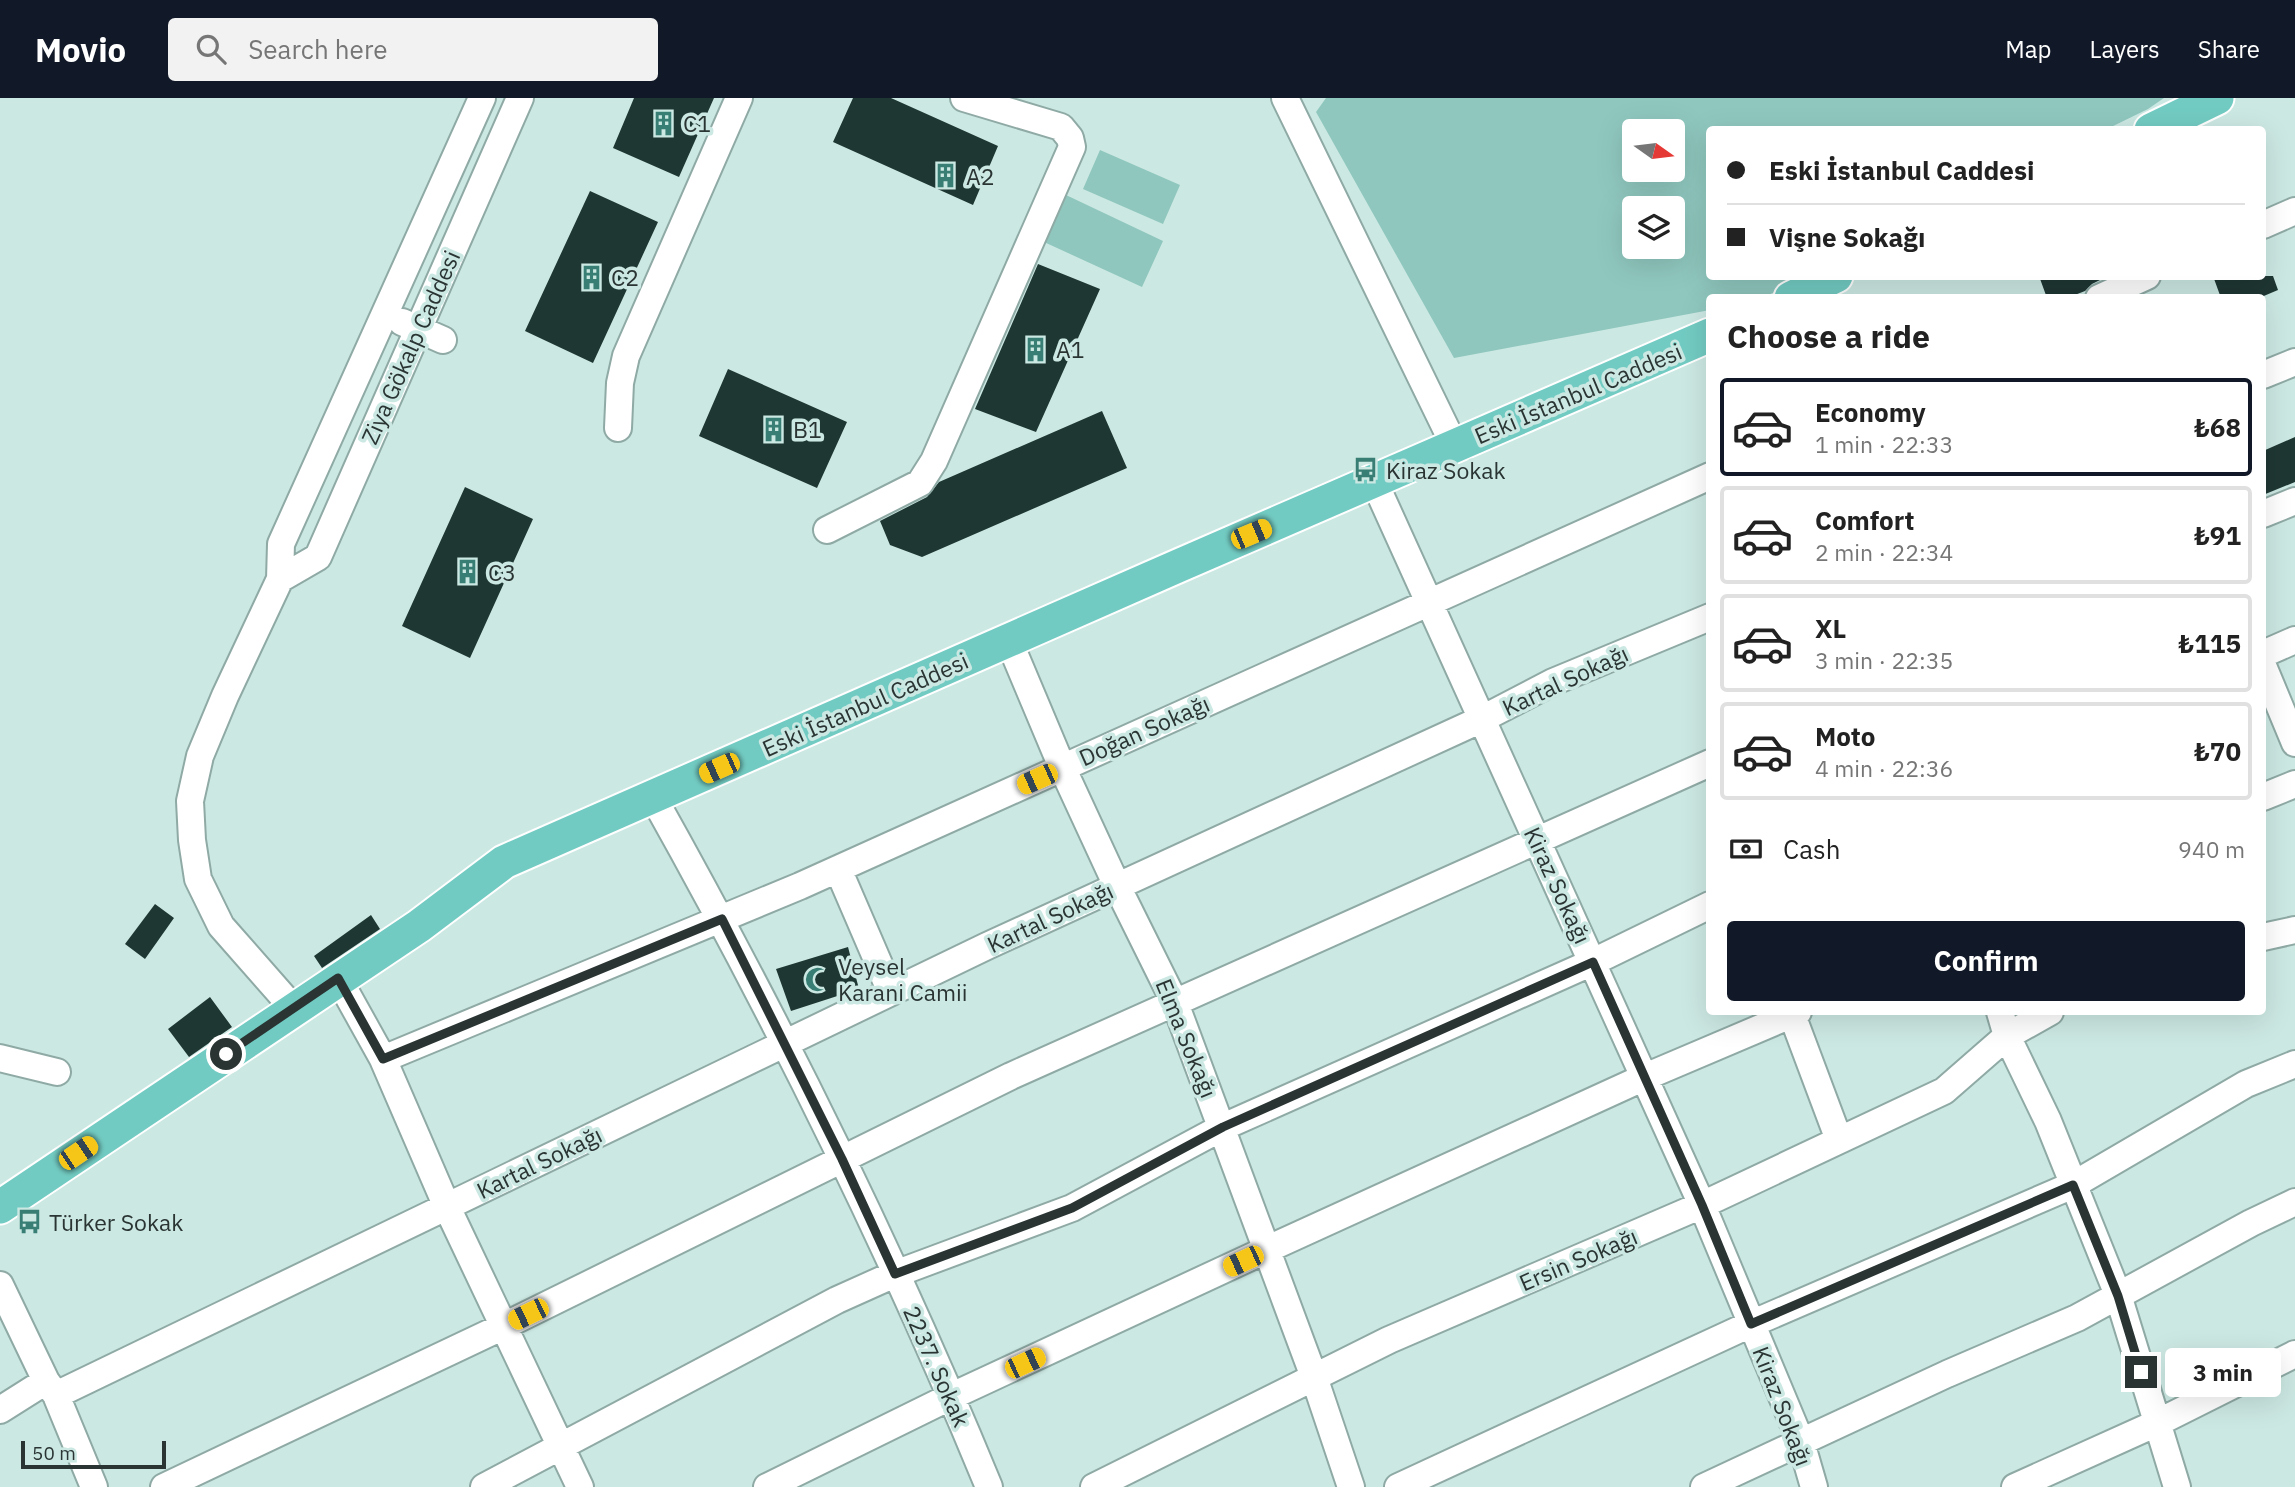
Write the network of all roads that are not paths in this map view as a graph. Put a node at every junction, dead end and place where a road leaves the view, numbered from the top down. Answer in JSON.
{"nodes":[{"id":1,"x":482,"y":98,"type":"edge"},
{"id":2,"x":520,"y":98,"type":"edge"},
{"id":3,"x":739,"y":98,"type":"edge"},
{"id":4,"x":964,"y":98,"type":"edge"},
{"id":5,"x":1285,"y":98,"type":"edge"},
{"id":6,"x":2217,"y":98,"type":"edge"},
{"id":7,"x":2159,"y":126,"type":"edge"},
{"id":8,"x":2295,"y":211,"type":"edge"},
{"id":9,"x":2266,"y":224,"type":"edge"},
{"id":10,"x":1828,"y":280,"type":"edge"},
{"id":11,"x":2130,"y":284,"type":"edge"},
{"id":12,"x":1799,"y":294,"type":"edge"},
{"id":13,"x":2108,"y":294,"type":"edge"},
{"id":14,"x":384,"y":314,"type":"junction"},
{"id":15,"x":418,"y":329,"type":"junction"},
{"id":16,"x":1706,"y":337,"type":"edge"},
{"id":17,"x":443,"y":340,"type":"dead end"},
{"id":18,"x":2295,"y":362,"type":"edge"},
{"id":19,"x":2266,"y":374,"type":"edge"},
{"id":20,"x":618,"y":428,"type":"dead end"},
{"id":21,"x":1455,"y":447,"type":"junction"},
{"id":22,"x":1706,"y":478,"type":"edge"},
{"id":23,"x":1374,"y":481,"type":"junction"},
{"id":24,"x":2295,"y":501,"type":"edge"},
{"id":25,"x":2266,"y":513,"type":"edge"},
{"id":26,"x":827,"y":530,"type":"dead end"},
{"id":27,"x":280,"y":579,"type":"junction"},
{"id":28,"x":1429,"y":601,"type":"junction"},
{"id":29,"x":1706,"y":619,"type":"edge"},
{"id":30,"x":1009,"y":640,"type":"junction"},
{"id":31,"x":2295,"y":640,"type":"edge"},
{"id":32,"x":2266,"y":653,"type":"edge"},
{"id":33,"x":2266,"y":673,"type":"edge"},
{"id":34,"x":1482,"y":719,"type":"junction"},
{"id":35,"x":2295,"y":743,"type":"edge"},
{"id":36,"x":1706,"y":765,"type":"edge"},
{"id":37,"x":1062,"y":767,"type":"junction"},
{"id":38,"x":2295,"y":784,"type":"edge"},
{"id":39,"x":2266,"y":796,"type":"edge"},
{"id":40,"x":653,"y":797,"type":"junction"},
{"id":41,"x":1537,"y":840,"type":"junction"},
{"id":42,"x":838,"y":869,"type":"junction"},
{"id":43,"x":1117,"y":886,"type":"junction"},
{"id":44,"x":1706,"y":907,"type":"edge"},
{"id":45,"x":722,"y":919,"type":"junction"},
{"id":46,"x":2295,"y":930,"type":"edge"},
{"id":47,"x":2266,"y":936,"type":"edge"},
{"id":48,"x":1593,"y":962,"type":"junction"},
{"id":49,"x":338,"y":978,"type":"junction"},
{"id":50,"x":891,"y":992,"type":"junction"},
{"id":51,"x":1175,"y":1003,"type":"junction"},
{"id":52,"x":294,"y":1009,"type":"junction"},
{"id":53,"x":1787,"y":1015,"type":"edge"},
{"id":54,"x":1795,"y":1015,"type":"edge"},
{"id":55,"x":2038,"y":1015,"type":"edge"},
{"id":56,"x":2003,"y":1024,"type":"edge"},
{"id":57,"x":785,"y":1044,"type":"junction"},
{"id":58,"x":0,"y":1058,"type":"edge"},
{"id":59,"x":383,"y":1059,"type":"junction"},
{"id":60,"x":2295,"y":1064,"type":"edge"},
{"id":61,"x":57,"y":1072,"type":"dead end"},
{"id":62,"x":1645,"y":1077,"type":"junction"},
{"id":63,"x":1223,"y":1127,"type":"junction"},
{"id":64,"x":1839,"y":1140,"type":"junction"},
{"id":65,"x":842,"y":1159,"type":"junction"},
{"id":66,"x":2073,"y":1185,"type":"junction"},
{"id":67,"x":2295,"y":1202,"type":"edge"},
{"id":68,"x":1702,"y":1205,"type":"junction"},
{"id":69,"x":0,"y":1207,"type":"edge"},
{"id":70,"x":447,"y":1207,"type":"junction"},
{"id":71,"x":1268,"y":1249,"type":"junction"},
{"id":72,"x":895,"y":1274,"type":"junction"},
{"id":73,"x":0,"y":1285,"type":"edge"},
{"id":74,"x":2118,"y":1296,"type":"junction"},
{"id":75,"x":1751,"y":1324,"type":"junction"},
{"id":76,"x":503,"y":1326,"type":"junction"},
{"id":77,"x":2295,"y":1354,"type":"edge"},
{"id":78,"x":1314,"y":1377,"type":"junction"},
{"id":79,"x":51,"y":1388,"type":"junction"},
{"id":80,"x":952,"y":1396,"type":"junction"},
{"id":81,"x":0,"y":1410,"type":"edge"},
{"id":82,"x":2157,"y":1423,"type":"junction"},
{"id":83,"x":1801,"y":1442,"type":"junction"},
{"id":84,"x":560,"y":1445,"type":"junction"},
{"id":85,"x":94,"y":1487,"type":"edge"},
{"id":86,"x":164,"y":1487,"type":"edge"},
{"id":87,"x":484,"y":1487,"type":"edge"},
{"id":88,"x":580,"y":1487,"type":"edge"},
{"id":89,"x":767,"y":1487,"type":"edge"},
{"id":90,"x":989,"y":1487,"type":"edge"},
{"id":91,"x":1094,"y":1487,"type":"edge"},
{"id":92,"x":1351,"y":1487,"type":"edge"},
{"id":93,"x":1398,"y":1487,"type":"edge"},
{"id":94,"x":1704,"y":1487,"type":"edge"},
{"id":95,"x":1814,"y":1487,"type":"edge"},
{"id":96,"x":2015,"y":1487,"type":"edge"},
{"id":97,"x":2177,"y":1487,"type":"edge"}],
"edges":[{"from":1,"to":14,"type":"street","name":"Ziya Gökalp Caddesi"},
{"from":2,"to":15,"type":"street","name":"Ziya Gökalp Caddesi"},
{"from":3,"to":20,"type":"street"},
{"from":4,"to":26,"type":"street"},
{"from":5,"to":21,"type":"street"},
{"from":6,"to":7,"type":"main road"},
{"from":8,"to":9,"type":"street"},
{"from":10,"to":12,"type":"main road"},
{"from":11,"to":13,"type":"street"},
{"from":14,"to":15,"type":"street"},
{"from":14,"to":27,"type":"street","name":"Ziya Gökalp Caddesi"},
{"from":15,"to":17,"type":"street"},
{"from":15,"to":27,"type":"street","name":"Ziya Gökalp Caddesi"},
{"from":16,"to":21,"type":"main road","name":"Eski İstanbul Caddesi"},
{"from":18,"to":19,"type":"street"},
{"from":21,"to":23,"type":"main road","name":"Eski İstanbul Caddesi"},
{"from":22,"to":28,"type":"street","name":"Doğan Sokağı"},
{"from":23,"to":28,"type":"street","name":"Kiraz Sokağı"},
{"from":23,"to":30,"type":"main road","name":"Eski İstanbul Caddesi"},
{"from":24,"to":25,"type":"street"},
{"from":27,"to":52,"type":"street","name":"Ziya Gökalp Caddesi"},
{"from":28,"to":34,"type":"street","name":"Kiraz Sokağı"},
{"from":28,"to":37,"type":"street","name":"Doğan Sokağı"},
{"from":29,"to":34,"type":"street","name":"Kartal Sokağı"},
{"from":30,"to":37,"type":"street","name":"Elma Sokağı"},
{"from":30,"to":40,"type":"main road","name":"Eski İstanbul Caddesi"},
{"from":31,"to":32,"type":"street"},
{"from":33,"to":35,"type":"street"},
{"from":34,"to":41,"type":"street","name":"Kiraz Sokağı"},
{"from":34,"to":43,"type":"street","name":"Kartal Sokağı"},
{"from":36,"to":41,"type":"street"},
{"from":37,"to":42,"type":"street","name":"Doğan Sokağı"},
{"from":37,"to":43,"type":"street","name":"Elma Sokağı"},
{"from":38,"to":39,"type":"street"},
{"from":40,"to":45,"type":"street","name":"2237. Sokak"},
{"from":40,"to":49,"type":"main road","name":"Eski İstanbul Caddesi"},
{"from":41,"to":48,"type":"street","name":"Kiraz Sokağı"},
{"from":41,"to":51,"type":"street"},
{"from":42,"to":45,"type":"street","name":"Doğan Sokağı"},
{"from":42,"to":50,"type":"street"},
{"from":43,"to":50,"type":"street","name":"Kartal Sokağı"},
{"from":43,"to":51,"type":"street","name":"Elma Sokağı"},
{"from":44,"to":48,"type":"street"},
{"from":45,"to":57,"type":"street","name":"2237. Sokak"},
{"from":45,"to":59,"type":"street","name":"Doğan Sokağı"},
{"from":46,"to":47,"type":"street"},
{"from":48,"to":62,"type":"street","name":"Kiraz Sokağı"},
{"from":48,"to":63,"type":"street"},
{"from":49,"to":52,"type":"main road","name":"Eski İstanbul Caddesi"},
{"from":49,"to":59,"type":"street"},
{"from":50,"to":57,"type":"street","name":"Kartal Sokağı"},
{"from":51,"to":63,"type":"street","name":"Elma Sokağı"},
{"from":51,"to":65,"type":"street"},
{"from":52,"to":69,"type":"main road","name":"Eski İstanbul Caddesi"},
{"from":53,"to":62,"type":"street"},
{"from":54,"to":64,"type":"street"},
{"from":55,"to":56,"type":"street","name":"Ersin Sokağı"},
{"from":56,"to":64,"type":"street","name":"Ersin Sokağı"},
{"from":56,"to":66,"type":"street"},
{"from":57,"to":65,"type":"street","name":"2237. Sokak"},
{"from":57,"to":70,"type":"street","name":"Kartal Sokağı"},
{"from":58,"to":61,"type":"street"},
{"from":59,"to":70,"type":"street"},
{"from":60,"to":66,"type":"street"},
{"from":62,"to":68,"type":"street","name":"Kiraz Sokağı"},
{"from":62,"to":71,"type":"street"},
{"from":63,"to":71,"type":"street","name":"Elma Sokağı"},
{"from":63,"to":72,"type":"street"},
{"from":64,"to":68,"type":"street","name":"Ersin Sokağı"},
{"from":65,"to":72,"type":"street","name":"2237. Sokak"},
{"from":65,"to":76,"type":"street"},
{"from":66,"to":74,"type":"street"},
{"from":66,"to":75,"type":"street"},
{"from":67,"to":74,"type":"street"},
{"from":68,"to":75,"type":"street","name":"Kiraz Sokağı"},
{"from":68,"to":78,"type":"street","name":"Ersin Sokağı"},
{"from":70,"to":76,"type":"street"},
{"from":70,"to":79,"type":"street","name":"Kartal Sokağı"},
{"from":71,"to":78,"type":"street","name":"Elma Sokağı"},
{"from":71,"to":80,"type":"street"},
{"from":72,"to":80,"type":"street","name":"2237. Sokak"},
{"from":72,"to":84,"type":"street"},
{"from":73,"to":79,"type":"street"},
{"from":74,"to":82,"type":"street"},
{"from":74,"to":83,"type":"street"},
{"from":75,"to":83,"type":"street","name":"Kiraz Sokağı"},
{"from":75,"to":93,"type":"street"},
{"from":76,"to":84,"type":"street"},
{"from":76,"to":86,"type":"street"},
{"from":77,"to":82,"type":"street"},
{"from":78,"to":91,"type":"street","name":"Ersin Sokağı"},
{"from":78,"to":92,"type":"street","name":"Elma Sokağı"},
{"from":79,"to":81,"type":"street","name":"Kartal Sokağı"},
{"from":79,"to":85,"type":"street"},
{"from":80,"to":89,"type":"street"},
{"from":80,"to":90,"type":"street","name":"2237. Sokak"},
{"from":82,"to":96,"type":"street"},
{"from":82,"to":97,"type":"street"},
{"from":83,"to":94,"type":"street"},
{"from":83,"to":95,"type":"street","name":"Kiraz Sokağı"},
{"from":84,"to":87,"type":"street"},
{"from":84,"to":88,"type":"street"}]}
